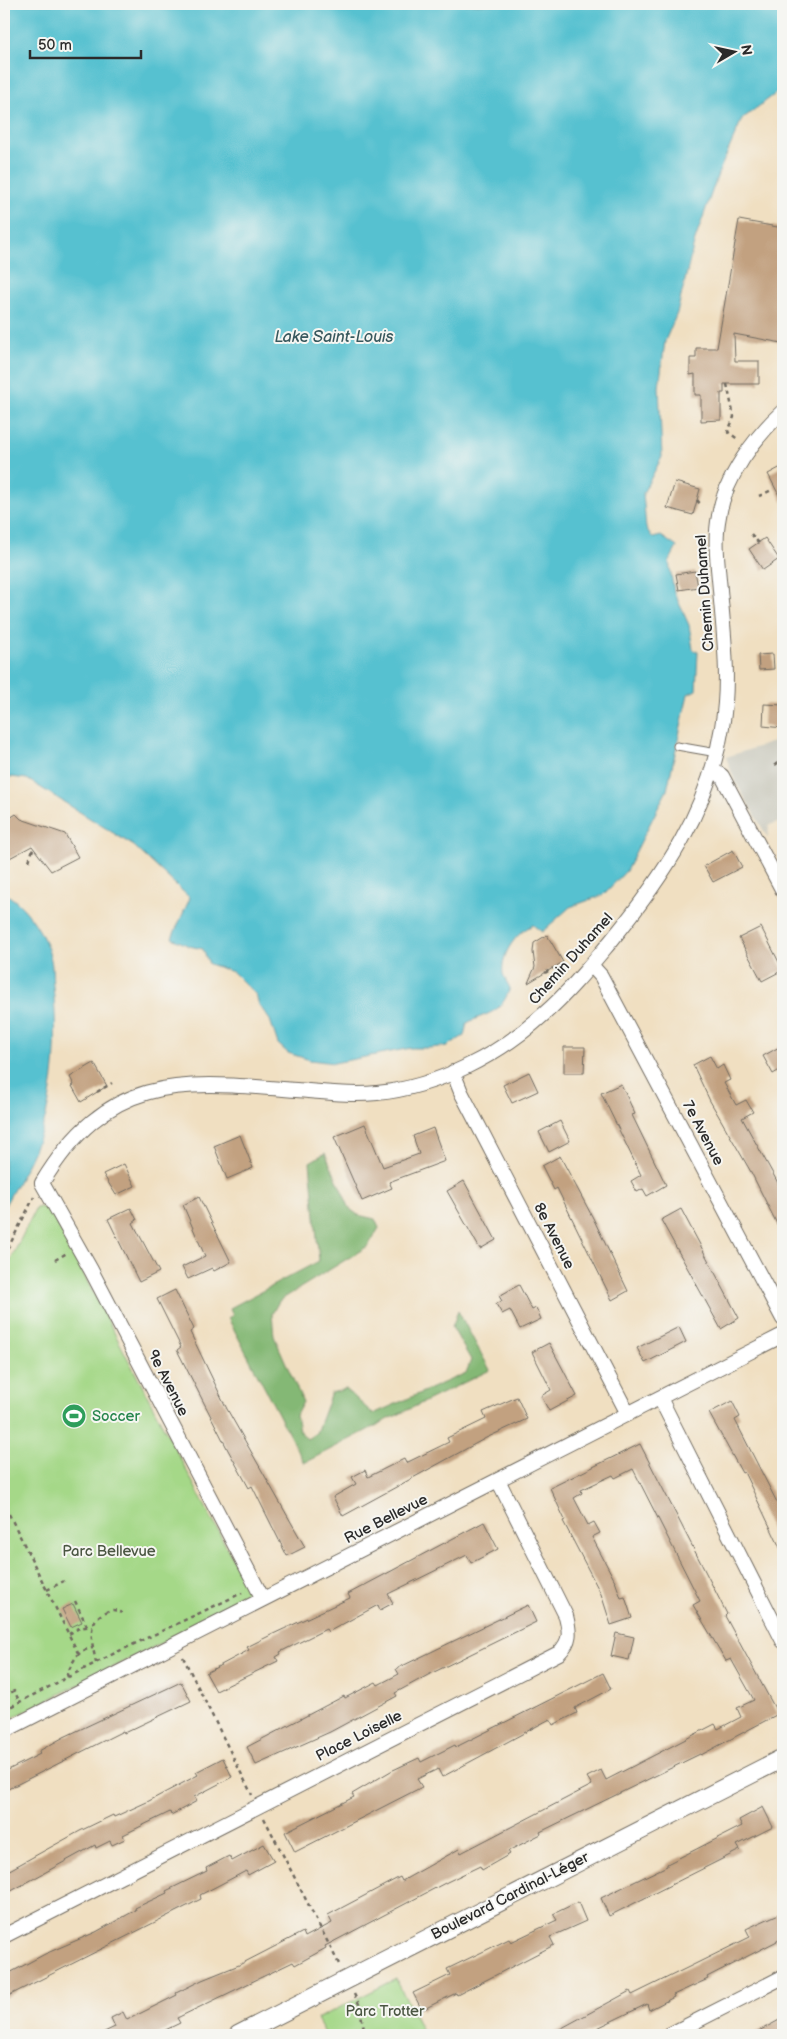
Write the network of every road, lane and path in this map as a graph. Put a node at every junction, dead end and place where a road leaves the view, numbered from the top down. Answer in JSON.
{"nodes":[{"id":1,"x":727,"y":384,"type":"dead end"},
{"id":2,"x":783,"y":411,"type":"edge"},
{"id":3,"x":751,"y":448,"type":"junction"},
{"id":4,"x":772,"y":490,"type":"dead end"},
{"id":5,"x":759,"y":496,"type":"dead end"},
{"id":6,"x":697,"y":500,"type":"dead end"},
{"id":7,"x":701,"y":506,"type":"dead end"},
{"id":8,"x":751,"y":534,"type":"dead end"},
{"id":9,"x":759,"y":542,"type":"dead end"},
{"id":10,"x":677,"y":746,"type":"dead end"},
{"id":11,"x":718,"y":753,"type":"junction"},
{"id":12,"x":783,"y":758,"type":"edge"},
{"id":13,"x":775,"y":765,"type":"dead end"},
{"id":14,"x":713,"y":770,"type":"junction"},
{"id":15,"x":33,"y":850,"type":"dead end"},
{"id":16,"x":29,"y":861,"type":"dead end"},
{"id":17,"x":783,"y":891,"type":"edge"},
{"id":18,"x":591,"y":965,"type":"junction"},
{"id":19,"x":553,"y":968,"type":"dead end"},
{"id":20,"x":544,"y":974,"type":"dead end"},
{"id":21,"x":453,"y":1072,"type":"junction"},
{"id":22,"x":112,"y":1083,"type":"dead end"},
{"id":23,"x":97,"y":1092,"type":"dead end"},
{"id":24,"x":42,"y":1184,"type":"joint"},
{"id":25,"x":34,"y":1196,"type":"dead end"},
{"id":26,"x":4,"y":1256,"type":"edge"},
{"id":27,"x":783,"y":1319,"type":"edge"},
{"id":28,"x":783,"y":1335,"type":"edge"},
{"id":29,"x":660,"y":1398,"type":"junction"},
{"id":30,"x":628,"y":1414,"type":"junction"},
{"id":31,"x":498,"y":1480,"type":"junction"},
{"id":32,"x":4,"y":1504,"type":"edge"},
{"id":33,"x":5,"y":1511,"type":"edge"},
{"id":34,"x":64,"y":1581,"type":"dead end"},
{"id":35,"x":46,"y":1590,"type":"junction"},
{"id":36,"x":246,"y":1592,"type":"dead end"},
{"id":37,"x":263,"y":1599,"type":"junction"},
{"id":38,"x":75,"y":1601,"type":"dead end"},
{"id":39,"x":122,"y":1613,"type":"dead end"},
{"id":40,"x":77,"y":1624,"type":"dead end"},
{"id":41,"x":87,"y":1626,"type":"junction"},
{"id":42,"x":92,"y":1626,"type":"junction"},
{"id":43,"x":79,"y":1628,"type":"junction"},
{"id":44,"x":68,"y":1634,"type":"junction"},
{"id":45,"x":783,"y":1641,"type":"edge"},
{"id":46,"x":93,"y":1648,"type":"junction"},
{"id":47,"x":180,"y":1652,"type":"dead end"},
{"id":48,"x":78,"y":1653,"type":"junction"},
{"id":49,"x":73,"y":1654,"type":"dead end"},
{"id":50,"x":75,"y":1659,"type":"junction"},
{"id":51,"x":96,"y":1663,"type":"junction"},
{"id":52,"x":68,"y":1677,"type":"junction"},
{"id":53,"x":4,"y":1696,"type":"edge"},
{"id":54,"x":20,"y":1702,"type":"junction"},
{"id":55,"x":4,"y":1710,"type":"edge"},
{"id":56,"x":4,"y":1731,"type":"edge"},
{"id":57,"x":783,"y":1758,"type":"edge"},
{"id":58,"x":253,"y":1798,"type":"dead end"},
{"id":59,"x":261,"y":1813,"type":"dead end"},
{"id":60,"x":4,"y":1936,"type":"edge"},
{"id":61,"x":342,"y":1970,"type":"dead end"},
{"id":62,"x":783,"y":1977,"type":"edge"},
{"id":63,"x":353,"y":1993,"type":"dead end"},
{"id":64,"x":238,"y":2035,"type":"edge"},
{"id":65,"x":365,"y":2035,"type":"edge"},
{"id":66,"x":669,"y":2035,"type":"edge"}],
"edges":[{"from":1,"to":3,"type":"path"},
{"from":2,"to":3,"type":"street","name":"Chemin Duhamel"},
{"from":3,"to":11,"type":"street","name":"Chemin Duhamel"},
{"from":4,"to":5,"type":"path"},
{"from":6,"to":7,"type":"path"},
{"from":8,"to":9,"type":"path"},
{"from":10,"to":11,"type":"lane"},
{"from":11,"to":14,"type":"street","name":"Chemin Duhamel"},
{"from":12,"to":13,"type":"path"},
{"from":14,"to":17,"type":"street"},
{"from":14,"to":18,"type":"street","name":"Chemin Duhamel"},
{"from":15,"to":16,"type":"path"},
{"from":18,"to":21,"type":"street","name":"Chemin Duhamel"},
{"from":18,"to":27,"type":"street","name":"7e Avenue"},
{"from":19,"to":20,"type":"path"},
{"from":21,"to":24,"type":"street","name":"Chemin Duhamel"},
{"from":21,"to":30,"type":"street","name":"8e Avenue"},
{"from":22,"to":23,"type":"path"},
{"from":24,"to":37,"type":"street","name":"9e Avenue"},
{"from":25,"to":26,"type":"path"},
{"from":28,"to":29,"type":"street","name":"Rue Bellevue"},
{"from":29,"to":30,"type":"street","name":"Rue Bellevue"},
{"from":29,"to":45,"type":"street"},
{"from":30,"to":31,"type":"street","name":"Rue Bellevue"},
{"from":31,"to":37,"type":"street","name":"Rue Bellevue"},
{"from":31,"to":60,"type":"street","name":"Place Loiselle"},
{"from":32,"to":33,"type":"path"},
{"from":33,"to":35,"type":"path"},
{"from":34,"to":35,"type":"path"},
{"from":35,"to":44,"type":"path"},
{"from":36,"to":51,"type":"path"},
{"from":37,"to":56,"type":"street","name":"Rue Bellevue"},
{"from":38,"to":41,"type":"path"},
{"from":39,"to":42,"type":"path"},
{"from":40,"to":43,"type":"path"},
{"from":41,"to":42,"type":"path"},
{"from":41,"to":43,"type":"path"},
{"from":42,"to":46,"type":"path"},
{"from":43,"to":44,"type":"path"},
{"from":44,"to":48,"type":"path"},
{"from":46,"to":48,"type":"path"},
{"from":46,"to":51,"type":"path"},
{"from":47,"to":58,"type":"path"},
{"from":48,"to":50,"type":"path"},
{"from":49,"to":50,"type":"path"},
{"from":50,"to":52,"type":"path"},
{"from":51,"to":52,"type":"path"},
{"from":52,"to":54,"type":"path"},
{"from":53,"to":54,"type":"path"},
{"from":54,"to":55,"type":"path"},
{"from":57,"to":64,"type":"street","name":"Boulevard Cardinal-Léger"},
{"from":59,"to":61,"type":"path"},
{"from":62,"to":66,"type":"street"},
{"from":63,"to":65,"type":"path"}]}
